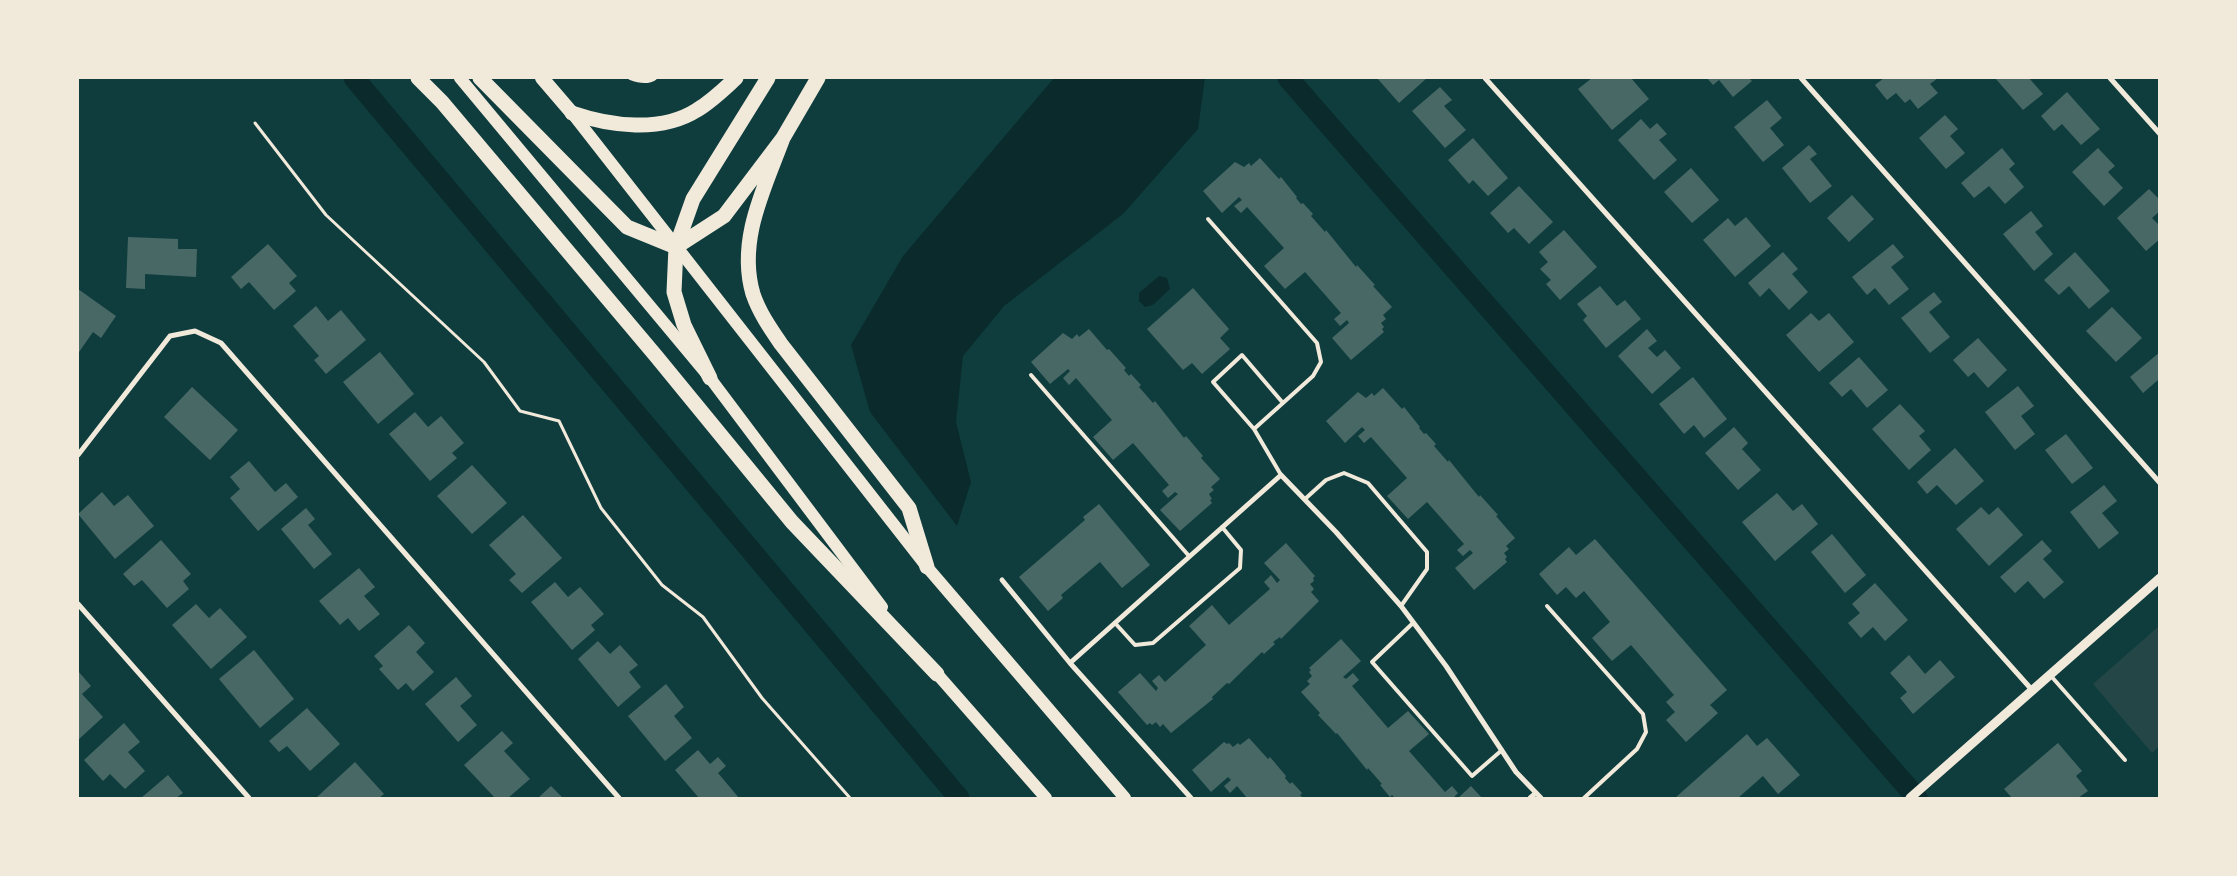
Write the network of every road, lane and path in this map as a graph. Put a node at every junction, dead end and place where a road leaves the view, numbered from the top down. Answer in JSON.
{"nodes":[{"id":1,"x":418,"y":78,"type":"edge"},
{"id":2,"x":460,"y":78,"type":"edge"},
{"id":3,"x":480,"y":78,"type":"edge"},
{"id":4,"x":542,"y":78,"type":"edge"},
{"id":5,"x":630,"y":78,"type":"edge"},
{"id":6,"x":655,"y":78,"type":"edge"},
{"id":7,"x":736,"y":78,"type":"edge"},
{"id":8,"x":768,"y":78,"type":"edge"},
{"id":9,"x":818,"y":78,"type":"edge"},
{"id":10,"x":1485,"y":78,"type":"edge"},
{"id":11,"x":1801,"y":78,"type":"edge"},
{"id":12,"x":2110,"y":78,"type":"edge"},
{"id":13,"x":572,"y":113,"type":"junction"},
{"id":14,"x":256,"y":124,"type":"dead end"},
{"id":15,"x":2160,"y":134,"type":"edge"},
{"id":16,"x":783,"y":138,"type":"junction"},
{"id":17,"x":1208,"y":219,"type":"dead end"},
{"id":18,"x":676,"y":248,"type":"junction"},
{"id":19,"x":1031,"y":375,"type":"dead end"},
{"id":20,"x":710,"y":378,"type":"junction"},
{"id":21,"x":1283,"y":403,"type":"junction"},
{"id":22,"x":1254,"y":430,"type":"junction"},
{"id":23,"x":78,"y":455,"type":"edge"},
{"id":24,"x":1281,"y":475,"type":"junction"},
{"id":25,"x":2160,"y":484,"type":"edge"},
{"id":26,"x":1305,"y":499,"type":"junction"},
{"id":27,"x":1222,"y":527,"type":"junction"},
{"id":28,"x":1189,"y":556,"type":"junction"},
{"id":29,"x":927,"y":567,"type":"junction"},
{"id":30,"x":2160,"y":578,"type":"edge"},
{"id":31,"x":1002,"y":580,"type":"dead end"},
{"id":32,"x":78,"y":604,"type":"edge"},
{"id":33,"x":1401,"y":606,"type":"junction"},
{"id":34,"x":1547,"y":606,"type":"dead end"},
{"id":35,"x":1115,"y":623,"type":"junction"},
{"id":36,"x":1414,"y":623,"type":"junction"},
{"id":37,"x":1070,"y":663,"type":"junction"},
{"id":38,"x":937,"y":674,"type":"junction"},
{"id":39,"x":2051,"y":676,"type":"junction"},
{"id":40,"x":2033,"y":692,"type":"junction"},
{"id":41,"x":1502,"y":750,"type":"junction"},
{"id":42,"x":2125,"y":760,"type":"dead end"},
{"id":43,"x":1536,"y":794,"type":"junction"},
{"id":44,"x":249,"y":798,"type":"edge"},
{"id":45,"x":619,"y":798,"type":"edge"},
{"id":46,"x":850,"y":798,"type":"edge"},
{"id":47,"x":1046,"y":798,"type":"edge"},
{"id":48,"x":1125,"y":798,"type":"edge"},
{"id":49,"x":1191,"y":798,"type":"edge"},
{"id":50,"x":1530,"y":798,"type":"edge"},
{"id":51,"x":1541,"y":798,"type":"edge"},
{"id":52,"x":1584,"y":798,"type":"edge"},
{"id":53,"x":1910,"y":798,"type":"edge"}],
"edges":[{"from":1,"to":38,"type":"highway"},
{"from":2,"to":20,"type":"main road"},
{"from":3,"to":18,"type":"highway"},
{"from":4,"to":13,"type":"highway"},
{"from":5,"to":6,"type":"lane"},
{"from":7,"to":13,"type":"highway"},
{"from":8,"to":18,"type":"highway"},
{"from":9,"to":16,"type":"highway"},
{"from":10,"to":40,"type":"street"},
{"from":11,"to":25,"type":"street"},
{"from":12,"to":15,"type":"street"},
{"from":13,"to":18,"type":"main road"},
{"from":14,"to":46,"type":"path"},
{"from":16,"to":18,"type":"highway"},
{"from":16,"to":29,"type":"highway"},
{"from":17,"to":21,"type":"lane"},
{"from":18,"to":20,"type":"highway"},
{"from":18,"to":29,"type":"main road"},
{"from":19,"to":28,"type":"lane"},
{"from":20,"to":38,"type":"main road"},
{"from":21,"to":22,"type":"lane"},
{"from":21,"to":22,"type":"lane"},
{"from":22,"to":24,"type":"lane"},
{"from":23,"to":45,"type":"street"},
{"from":24,"to":26,"type":"street"},
{"from":24,"to":27,"type":"street"},
{"from":26,"to":33,"type":"street"},
{"from":26,"to":33,"type":"lane"},
{"from":27,"to":28,"type":"street"},
{"from":27,"to":35,"type":"lane"},
{"from":28,"to":35,"type":"street"},
{"from":29,"to":48,"type":"main road"},
{"from":30,"to":39,"type":"street"},
{"from":31,"to":37,"type":"street"},
{"from":32,"to":44,"type":"street"},
{"from":33,"to":36,"type":"street"},
{"from":34,"to":52,"type":"lane"},
{"from":35,"to":37,"type":"street"},
{"from":36,"to":41,"type":"street"},
{"from":36,"to":41,"type":"lane"},
{"from":37,"to":49,"type":"street"},
{"from":38,"to":47,"type":"main road"},
{"from":39,"to":40,"type":"street"},
{"from":39,"to":42,"type":"lane"},
{"from":40,"to":53,"type":"street"},
{"from":41,"to":43,"type":"street"},
{"from":43,"to":50,"type":"street"},
{"from":43,"to":51,"type":"street"}]}
